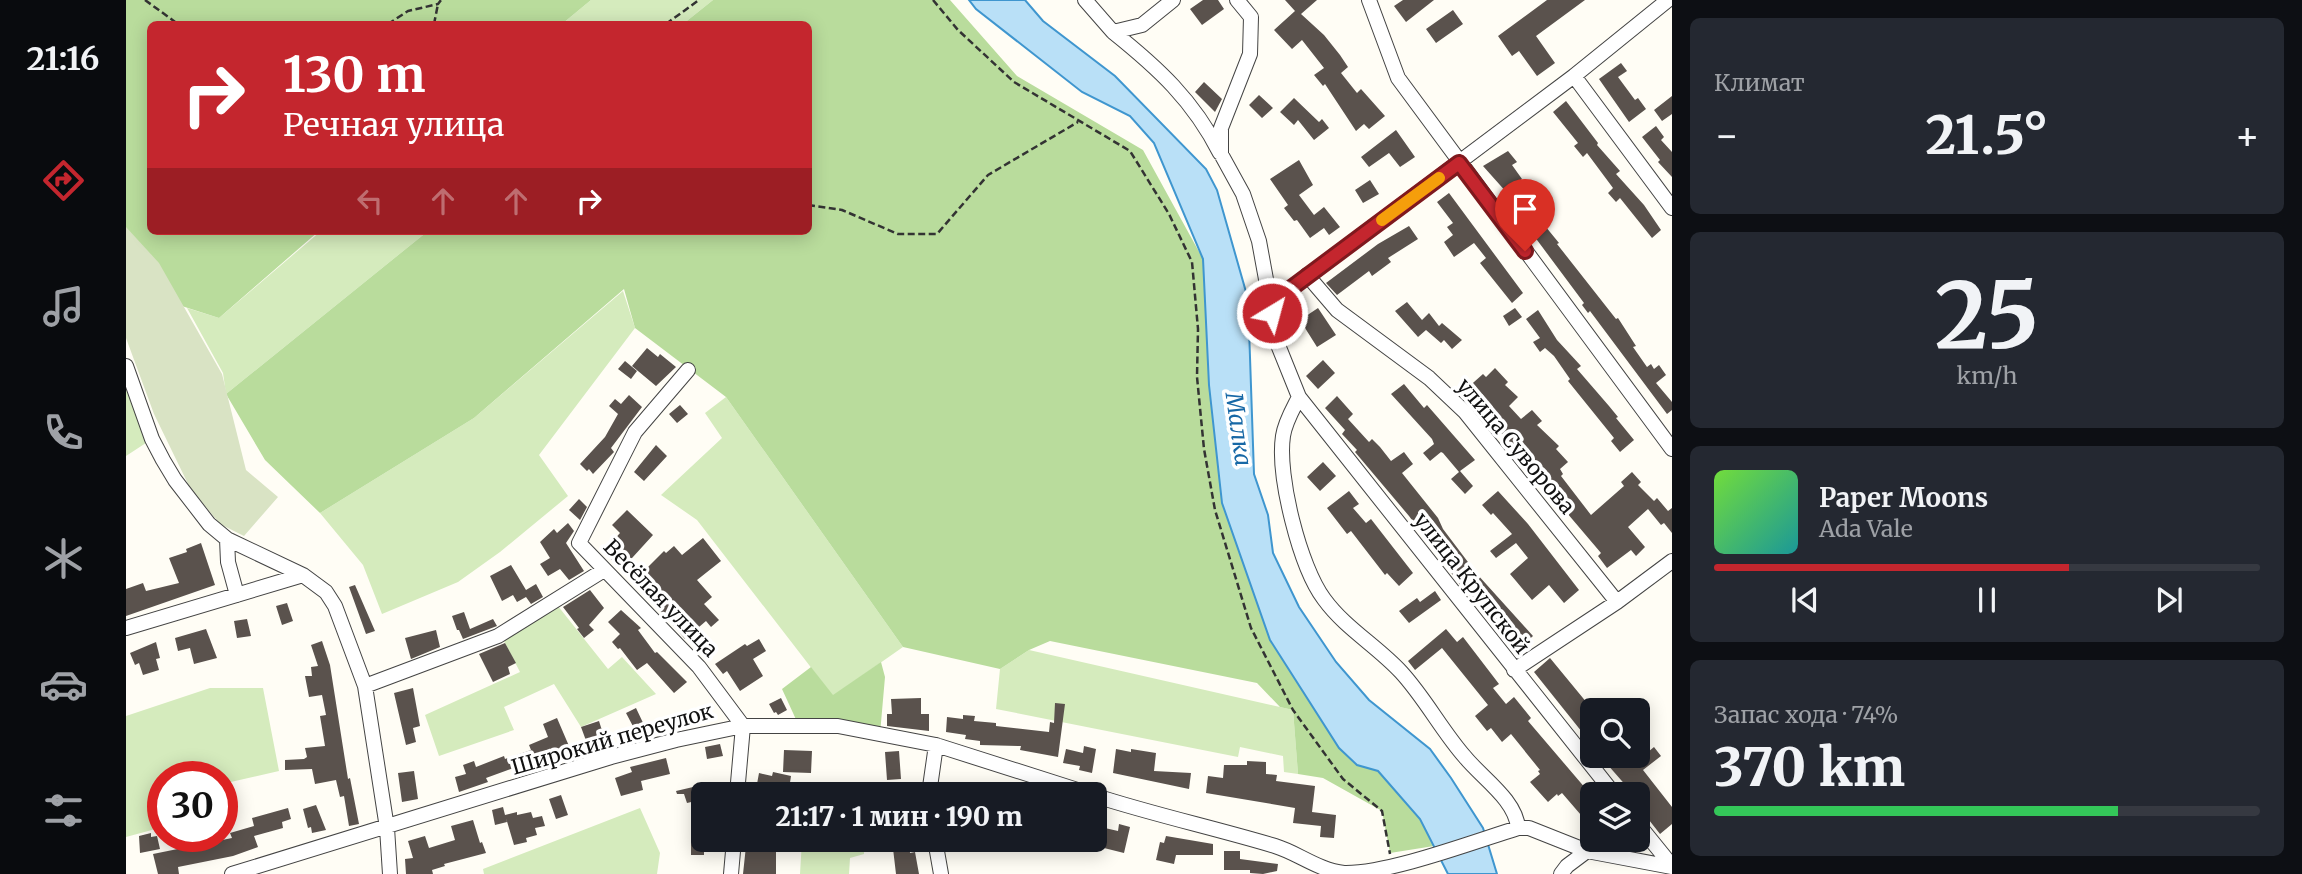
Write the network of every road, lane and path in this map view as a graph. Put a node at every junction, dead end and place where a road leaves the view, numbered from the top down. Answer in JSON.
{"nodes":[{"id":1,"x":145,"y":0,"type":"edge"},
{"id":2,"x":441,"y":0,"type":"edge"},
{"id":3,"x":699,"y":0,"type":"edge"},
{"id":4,"x":933,"y":0,"type":"edge"},
{"id":5,"x":1085,"y":0,"type":"edge"},
{"id":6,"x":1173,"y":0,"type":"edge"},
{"id":7,"x":1237,"y":0,"type":"edge"},
{"id":8,"x":1369,"y":0,"type":"edge"},
{"id":9,"x":1668,"y":0,"type":"edge"},
{"id":10,"x":438,"y":5,"type":"junction"},
{"id":11,"x":174,"y":21,"type":"edge"},
{"id":12,"x":393,"y":21,"type":"edge"},
{"id":13,"x":435,"y":21,"type":"edge"},
{"id":14,"x":670,"y":21,"type":"edge"},
{"id":15,"x":1113,"y":32,"type":"junction"},
{"id":16,"x":1574,"y":76,"type":"junction"},
{"id":17,"x":1078,"y":122,"type":"junction"},
{"id":18,"x":1221,"y":154,"type":"junction"},
{"id":19,"x":1459,"y":163,"type":"junction"},
{"id":20,"x":812,"y":206,"type":"edge"},
{"id":21,"x":1672,"y":208,"type":"edge"},
{"id":22,"x":1307,"y":275,"type":"junction"},
{"id":23,"x":1272,"y":313,"type":"junction"},
{"id":24,"x":126,"y":366,"type":"edge"},
{"id":25,"x":688,"y":370,"type":"dead end"},
{"id":26,"x":1299,"y":397,"type":"junction"},
{"id":27,"x":1672,"y":449,"type":"edge"},
{"id":28,"x":227,"y":539,"type":"junction"},
{"id":29,"x":1672,"y":561,"type":"edge"},
{"id":30,"x":604,"y":570,"type":"junction"},
{"id":31,"x":303,"y":575,"type":"junction"},
{"id":32,"x":237,"y":595,"type":"junction"},
{"id":33,"x":1617,"y":602,"type":"junction"},
{"id":34,"x":126,"y":628,"type":"edge"},
{"id":35,"x":1514,"y":670,"type":"junction"},
{"id":36,"x":365,"y":686,"type":"junction"},
{"id":37,"x":743,"y":726,"type":"junction"},
{"id":38,"x":936,"y":746,"type":"junction"},
{"id":39,"x":738,"y":782,"type":"edge"},
{"id":40,"x":931,"y":782,"type":"edge"},
{"id":41,"x":1052,"y":782,"type":"edge"},
{"id":42,"x":1604,"y":782,"type":"edge"},
{"id":43,"x":1107,"y":800,"type":"edge"},
{"id":44,"x":387,"y":828,"type":"junction"},
{"id":45,"x":1518,"y":828,"type":"junction"},
{"id":46,"x":1650,"y":839,"type":"edge"},
{"id":47,"x":1580,"y":847,"type":"edge"},
{"id":48,"x":733,"y":852,"type":"edge"},
{"id":49,"x":937,"y":852,"type":"edge"},
{"id":50,"x":1584,"y":852,"type":"edge"},
{"id":51,"x":1597,"y":852,"type":"edge"},
{"id":52,"x":1672,"y":867,"type":"edge"},
{"id":53,"x":1393,"y":870,"type":"edge"},
{"id":54,"x":232,"y":874,"type":"edge"},
{"id":55,"x":390,"y":874,"type":"edge"},
{"id":56,"x":731,"y":874,"type":"edge"},
{"id":57,"x":942,"y":874,"type":"edge"},
{"id":58,"x":1561,"y":874,"type":"edge"}],
"edges":[{"from":1,"to":11,"type":"path"},
{"from":2,"to":10,"type":"path"},
{"from":3,"to":14,"type":"path"},
{"from":4,"to":17,"type":"path"},
{"from":5,"to":15,"type":"street"},
{"from":6,"to":15,"type":"street"},
{"from":7,"to":18,"type":"street"},
{"from":8,"to":19,"type":"street"},
{"from":9,"to":16,"type":"street"},
{"from":10,"to":12,"type":"path"},
{"from":10,"to":13,"type":"path"},
{"from":15,"to":18,"type":"street"},
{"from":16,"to":19,"type":"street"},
{"from":16,"to":21,"type":"street"},
{"from":17,"to":20,"type":"path"},
{"from":17,"to":53,"type":"path"},
{"from":18,"to":23,"type":"street"},
{"from":19,"to":22,"type":"street"},
{"from":19,"to":27,"type":"street"},
{"from":22,"to":23,"type":"street"},
{"from":22,"to":33,"type":"street","name":"улица Суворова"},
{"from":23,"to":26,"type":"street","name":"улица Крупской"},
{"from":24,"to":28,"type":"street"},
{"from":25,"to":30,"type":"street","name":"Весёлая улица"},
{"from":26,"to":35,"type":"street","name":"улица Крупской"},
{"from":26,"to":45,"type":"street"},
{"from":28,"to":31,"type":"street"},
{"from":28,"to":32,"type":"street"},
{"from":29,"to":33,"type":"street"},
{"from":30,"to":36,"type":"street"},
{"from":30,"to":37,"type":"street","name":"Весёлая улица"},
{"from":31,"to":32,"type":"street"},
{"from":31,"to":36,"type":"street"},
{"from":32,"to":34,"type":"street"},
{"from":33,"to":35,"type":"street"},
{"from":35,"to":42,"type":"street","name":"улица Крупской"},
{"from":36,"to":44,"type":"street"},
{"from":37,"to":38,"type":"street","name":"Широкий переулок"},
{"from":37,"to":39,"type":"street"},
{"from":37,"to":44,"type":"street","name":"Широкий переулок"},
{"from":38,"to":40,"type":"street"},
{"from":38,"to":41,"type":"street","name":"Широкий переулок"},
{"from":43,"to":53,"type":"street"},
{"from":44,"to":54,"type":"street","name":"Широкий переулок"},
{"from":44,"to":55,"type":"street"},
{"from":45,"to":47,"type":"street"},
{"from":45,"to":53,"type":"street"},
{"from":46,"to":52,"type":"street"},
{"from":48,"to":56,"type":"street"},
{"from":49,"to":57,"type":"street"},
{"from":50,"to":58,"type":"street"},
{"from":51,"to":52,"type":"street"}]}
